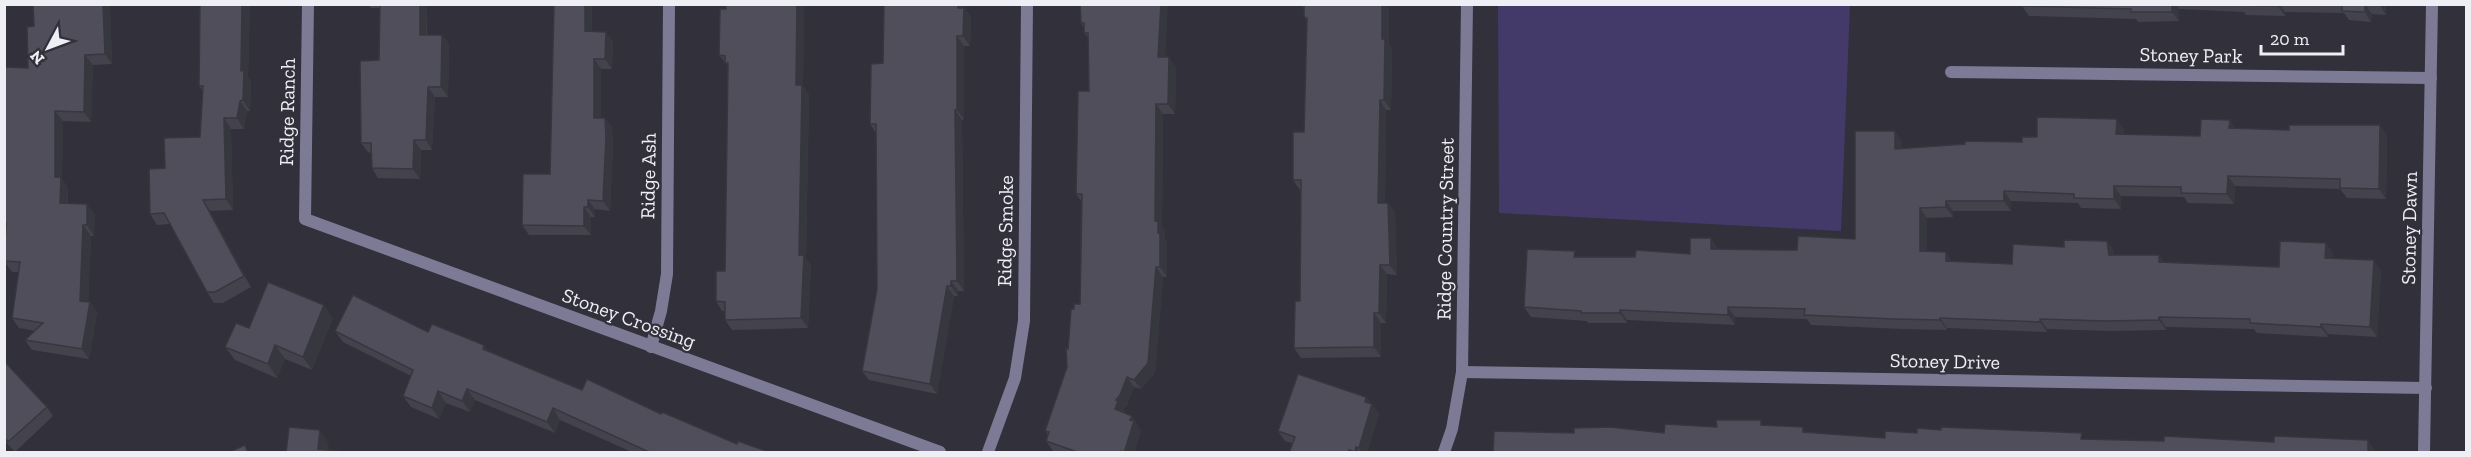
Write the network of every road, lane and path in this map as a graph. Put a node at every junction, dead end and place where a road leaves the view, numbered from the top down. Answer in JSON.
{"nodes":[{"id":1,"x":308,"y":4,"type":"edge"},
{"id":2,"x":669,"y":4,"type":"edge"},
{"id":3,"x":1027,"y":4,"type":"edge"},
{"id":4,"x":1467,"y":4,"type":"edge"},
{"id":5,"x":2432,"y":4,"type":"edge"},
{"id":6,"x":1951,"y":72,"type":"dead end"},
{"id":7,"x":2431,"y":78,"type":"junction"},
{"id":8,"x":304,"y":219,"type":"joint"},
{"id":9,"x":651,"y":347,"type":"junction"},
{"id":10,"x":1462,"y":372,"type":"junction"},
{"id":11,"x":2426,"y":388,"type":"junction"},
{"id":12,"x":940,"y":453,"type":"edge"},
{"id":13,"x":988,"y":453,"type":"edge"},
{"id":14,"x":1444,"y":453,"type":"edge"},
{"id":15,"x":2424,"y":453,"type":"edge"}],
"edges":[{"from":1,"to":8,"type":"street","name":"Ridge Ranch"},
{"from":2,"to":9,"type":"street","name":"Ridge Ash"},
{"from":3,"to":13,"type":"street","name":"Ridge Smoke"},
{"from":4,"to":10,"type":"street","name":"Ridge Country Street"},
{"from":5,"to":7,"type":"street","name":"Stoney Dawn"},
{"from":6,"to":7,"type":"street","name":"Stoney Park"},
{"from":7,"to":11,"type":"street","name":"Stoney Dawn"},
{"from":8,"to":9,"type":"street","name":"Stoney Crossing"},
{"from":9,"to":12,"type":"street","name":"Stoney Crossing"},
{"from":10,"to":11,"type":"street","name":"Stoney Drive"},
{"from":10,"to":14,"type":"street","name":"Ridge Country Street"},
{"from":11,"to":15,"type":"street","name":"Stoney Dawn"}]}
